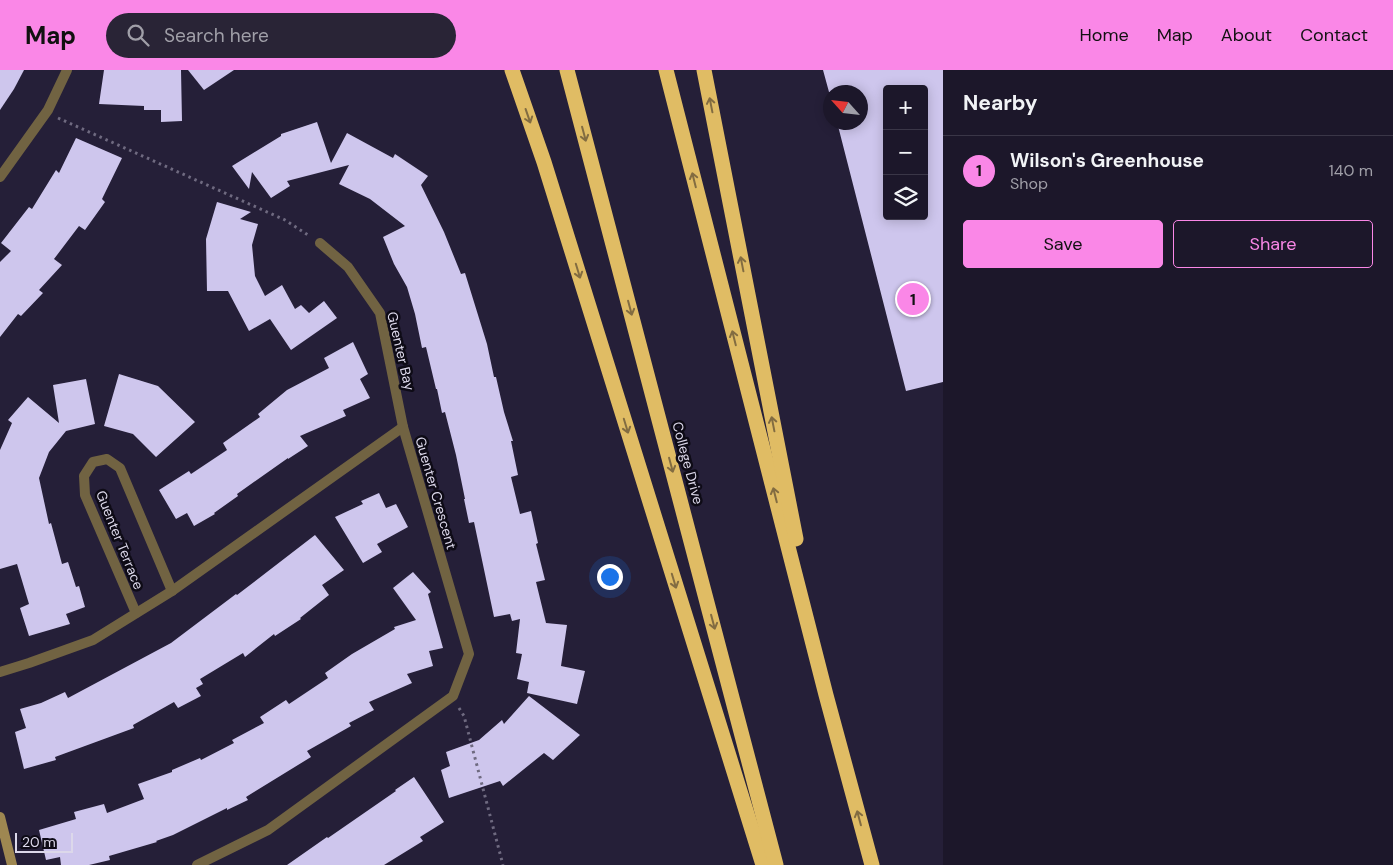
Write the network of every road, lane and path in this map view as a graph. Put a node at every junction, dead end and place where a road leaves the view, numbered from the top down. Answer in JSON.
{"nodes":[{"id":1,"x":67,"y":70,"type":"edge"},
{"id":2,"x":512,"y":70,"type":"edge"},
{"id":3,"x":567,"y":70,"type":"edge"},
{"id":4,"x":666,"y":70,"type":"edge"},
{"id":5,"x":704,"y":70,"type":"edge"},
{"id":6,"x":60,"y":119,"type":"dead end"},
{"id":7,"x":0,"y":177,"type":"edge"},
{"id":8,"x":320,"y":243,"type":"joint"},
{"id":9,"x":403,"y":427,"type":"junction"},
{"id":10,"x":172,"y":591,"type":"junction"},
{"id":11,"x":136,"y":613,"type":"junction"},
{"id":12,"x":0,"y":672,"type":"edge"},
{"id":13,"x":826,"y":695,"type":"junction"},
{"id":14,"x":464,"y":716,"type":"dead end"},
{"id":15,"x":0,"y":817,"type":"edge"},
{"id":16,"x":12,"y":865,"type":"edge"},
{"id":17,"x":197,"y":865,"type":"edge"},
{"id":18,"x":503,"y":865,"type":"edge"},
{"id":19,"x":763,"y":865,"type":"edge"},
{"id":20,"x":776,"y":865,"type":"edge"},
{"id":21,"x":872,"y":865,"type":"edge"}],
"edges":[{"from":1,"to":7,"type":"street"},
{"from":2,"to":19,"type":"highway","one_way":true},
{"from":3,"to":20,"type":"highway","name":"College Drive","one_way":true},
{"from":13,"to":4,"type":"highway","one_way":true},
{"from":13,"to":5,"type":"highway","one_way":true},
{"from":6,"to":8,"type":"path"},
{"from":8,"to":9,"type":"street","name":"Guenter Bay"},
{"from":9,"to":10,"type":"street","name":"Guenter Crescent"},
{"from":9,"to":17,"type":"street","name":"Guenter Crescent"},
{"from":10,"to":11,"type":"street","name":"Guenter Crescent"},
{"from":10,"to":11,"type":"street","name":"Guenter Terrace"},
{"from":11,"to":12,"type":"street","name":"Guenter Crescent"},
{"from":21,"to":13,"type":"highway","one_way":true},
{"from":14,"to":18,"type":"path"},
{"from":15,"to":16,"type":"street"}]}
